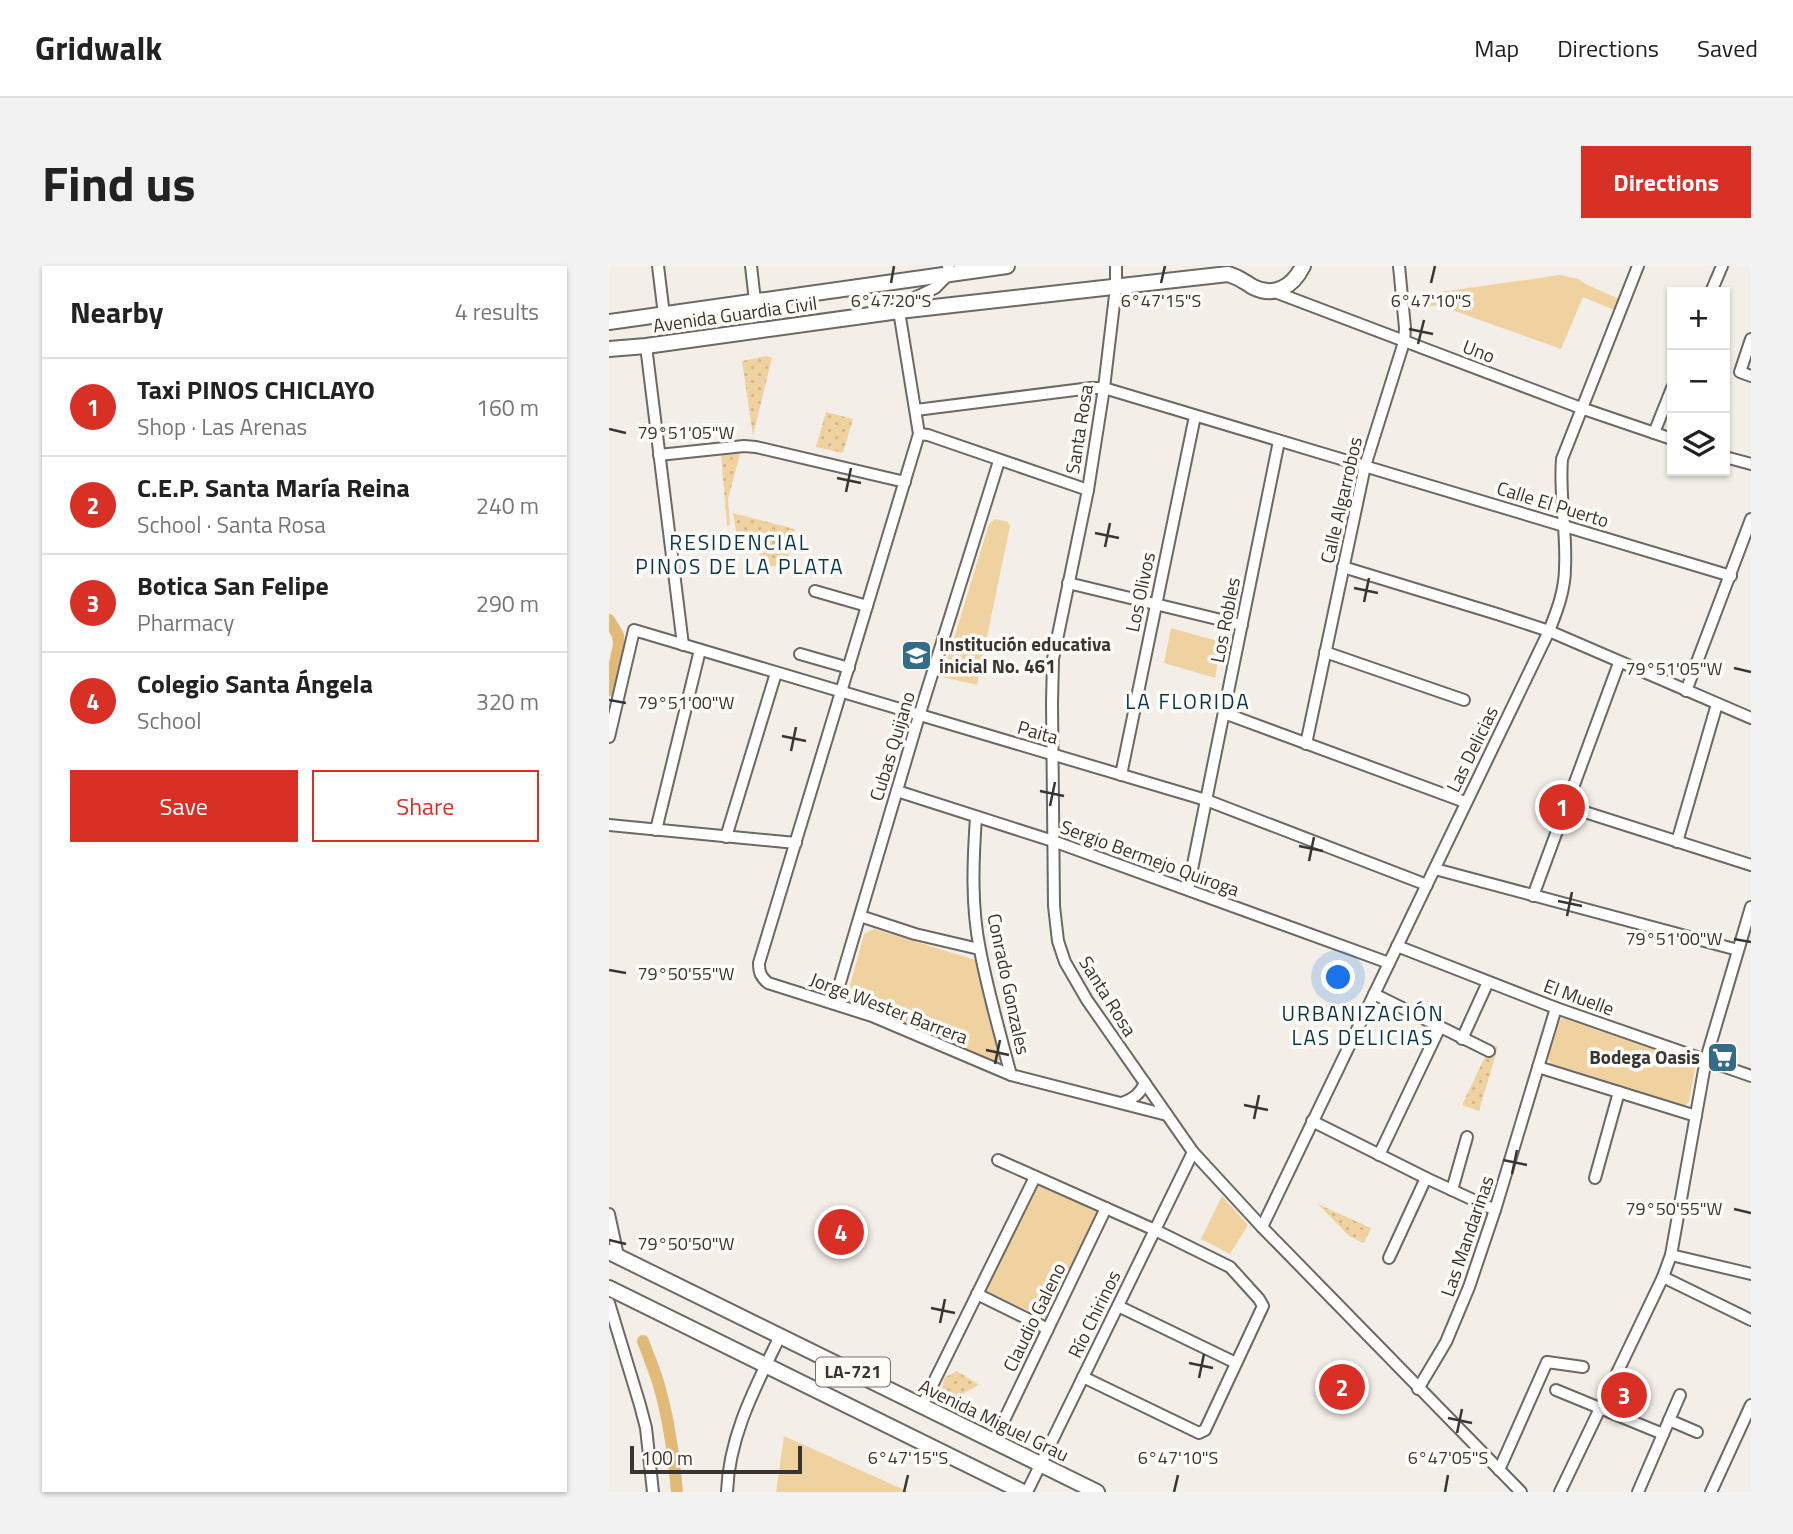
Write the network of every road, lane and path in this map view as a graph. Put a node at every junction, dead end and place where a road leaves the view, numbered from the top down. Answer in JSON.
{"nodes":[{"id":1,"x":658,"y":266,"type":"edge"},
{"id":2,"x":751,"y":266,"type":"edge"},
{"id":3,"x":1007,"y":266,"type":"edge"},
{"id":4,"x":1116,"y":266,"type":"edge"},
{"id":5,"x":1303,"y":266,"type":"edge"},
{"id":6,"x":1399,"y":266,"type":"edge"},
{"id":7,"x":1638,"y":266,"type":"edge"},
{"id":8,"x":1721,"y":266,"type":"edge"},
{"id":9,"x":948,"y":270,"type":"edge"},
{"id":10,"x":1239,"y":272,"type":"edge"},
{"id":11,"x":1116,"y":287,"type":"junction"},
{"id":12,"x":1713,"y":287,"type":"edge"},
{"id":13,"x":1275,"y":292,"type":"junction"},
{"id":14,"x":755,"y":302,"type":"junction"},
{"id":15,"x":899,"y":310,"type":"junction"},
{"id":16,"x":664,"y":315,"type":"junction"},
{"id":17,"x":609,"y":322,"type":"edge"},
{"id":18,"x":1751,"y":339,"type":"edge"},
{"id":19,"x":1404,"y":342,"type":"junction"},
{"id":20,"x":646,"y":346,"type":"junction"},
{"id":21,"x":609,"y":349,"type":"edge"},
{"id":22,"x":1751,"y":376,"type":"edge"},
{"id":23,"x":1104,"y":388,"type":"junction"},
{"id":24,"x":1667,"y":400,"type":"edge"},
{"id":25,"x":1581,"y":408,"type":"junction"},
{"id":26,"x":916,"y":410,"type":"junction"},
{"id":27,"x":1195,"y":416,"type":"junction"},
{"id":28,"x":1654,"y":433,"type":"junction"},
{"id":29,"x":919,"y":435,"type":"junction"},
{"id":30,"x":1667,"y":437,"type":"edge"},
{"id":31,"x":1279,"y":441,"type":"junction"},
{"id":32,"x":659,"y":455,"type":"junction"},
{"id":33,"x":1730,"y":458,"type":"edge"},
{"id":34,"x":999,"y":461,"type":"junction"},
{"id":35,"x":1751,"y":464,"type":"edge"},
{"id":36,"x":1365,"y":466,"type":"junction"},
{"id":37,"x":905,"y":482,"type":"junction"},
{"id":38,"x":1088,"y":490,"type":"junction"},
{"id":39,"x":1751,"y":519,"type":"edge"},
{"id":40,"x":1564,"y":526,"type":"junction"},
{"id":41,"x":1343,"y":568,"type":"junction"},
{"id":42,"x":1731,"y":576,"type":"junction"},
{"id":43,"x":1068,"y":583,"type":"junction"},
{"id":44,"x":815,"y":591,"type":"dead end"},
{"id":45,"x":1155,"y":604,"type":"junction"},
{"id":46,"x":867,"y":606,"type":"junction"},
{"id":47,"x":1241,"y":625,"type":"junction"},
{"id":48,"x":1549,"y":631,"type":"junction"},
{"id":49,"x":683,"y":645,"type":"junction"},
{"id":50,"x":700,"y":650,"type":"junction"},
{"id":51,"x":1325,"y":652,"type":"junction"},
{"id":52,"x":800,"y":654,"type":"dead end"},
{"id":53,"x":1619,"y":663,"type":"junction"},
{"id":54,"x":849,"y":668,"type":"junction"},
{"id":55,"x":776,"y":673,"type":"junction"},
{"id":56,"x":1686,"y":691,"type":"junction"},
{"id":57,"x":842,"y":693,"type":"junction"},
{"id":58,"x":1464,"y":701,"type":"dead end"},
{"id":59,"x":1717,"y":704,"type":"junction"},
{"id":60,"x":1223,"y":713,"type":"junction"},
{"id":61,"x":919,"y":716,"type":"junction"},
{"id":62,"x":1751,"y":718,"type":"edge"},
{"id":63,"x":609,"y":737,"type":"edge"},
{"id":64,"x":1306,"y":744,"type":"junction"},
{"id":65,"x":1053,"y":755,"type":"junction"},
{"id":66,"x":1121,"y":775,"type":"junction"},
{"id":67,"x":897,"y":791,"type":"junction"},
{"id":68,"x":1206,"y":800,"type":"junction"},
{"id":69,"x":1465,"y":802,"type":"junction"},
{"id":70,"x":1566,"y":806,"type":"junction"},
{"id":71,"x":976,"y":817,"type":"junction"},
{"id":72,"x":609,"y":825,"type":"edge"},
{"id":73,"x":656,"y":830,"type":"junction"},
{"id":74,"x":726,"y":836,"type":"junction"},
{"id":75,"x":1053,"y":841,"type":"junction"},
{"id":76,"x":1677,"y":842,"type":"junction"},
{"id":77,"x":796,"y":843,"type":"junction"},
{"id":78,"x":1751,"y":865,"type":"edge"},
{"id":79,"x":1435,"y":869,"type":"junction"},
{"id":80,"x":1427,"y":885,"type":"junction"},
{"id":81,"x":1188,"y":889,"type":"junction"},
{"id":82,"x":1533,"y":896,"type":"junction"},
{"id":83,"x":1751,"y":907,"type":"edge"},
{"id":84,"x":860,"y":916,"type":"junction"},
{"id":85,"x":1397,"y":946,"type":"junction"},
{"id":86,"x":979,"y":949,"type":"junction"},
{"id":87,"x":1738,"y":950,"type":"junction"},
{"id":88,"x":1389,"y":963,"type":"junction"},
{"id":89,"x":1488,"y":982,"type":"junction"},
{"id":90,"x":1374,"y":994,"type":"junction"},
{"id":91,"x":834,"y":1003,"type":"junction"},
{"id":92,"x":1556,"y":1008,"type":"junction"},
{"id":93,"x":1440,"y":1027,"type":"junction"},
{"id":94,"x":1462,"y":1039,"type":"junction"},
{"id":95,"x":1489,"y":1051,"type":"dead end"},
{"id":96,"x":1706,"y":1059,"type":"junction"},
{"id":97,"x":1538,"y":1067,"type":"junction"},
{"id":98,"x":1010,"y":1075,"type":"junction"},
{"id":99,"x":1751,"y":1076,"type":"edge"},
{"id":100,"x":1145,"y":1083,"type":"junction"},
{"id":101,"x":1619,"y":1092,"type":"junction"},
{"id":102,"x":1122,"y":1103,"type":"junction"},
{"id":103,"x":1167,"y":1115,"type":"junction"},
{"id":104,"x":1696,"y":1116,"type":"junction"},
{"id":105,"x":1312,"y":1121,"type":"junction"},
{"id":106,"x":1467,"y":1137,"type":"dead end"},
{"id":107,"x":1193,"y":1152,"type":"junction"},
{"id":108,"x":1379,"y":1155,"type":"junction"},
{"id":109,"x":998,"y":1160,"type":"dead end"},
{"id":110,"x":1035,"y":1177,"type":"junction"},
{"id":111,"x":1426,"y":1178,"type":"junction"},
{"id":112,"x":1595,"y":1178,"type":"dead end"},
{"id":113,"x":1452,"y":1190,"type":"junction"},
{"id":114,"x":1106,"y":1208,"type":"junction"},
{"id":115,"x":1495,"y":1210,"type":"junction"},
{"id":116,"x":609,"y":1214,"type":"edge"},
{"id":117,"x":1262,"y":1227,"type":"junction"},
{"id":118,"x":1155,"y":1230,"type":"junction"},
{"id":119,"x":613,"y":1254,"type":"edge"},
{"id":120,"x":1671,"y":1255,"type":"junction"},
{"id":121,"x":1389,"y":1258,"type":"dead end"},
{"id":122,"x":1751,"y":1275,"type":"edge"},
{"id":123,"x":1663,"y":1277,"type":"junction"},
{"id":124,"x":609,"y":1289,"type":"edge"},
{"id":125,"x":977,"y":1294,"type":"junction"},
{"id":126,"x":609,"y":1303,"type":"edge"},
{"id":127,"x":1118,"y":1306,"type":"junction"},
{"id":128,"x":1751,"y":1320,"type":"edge"},
{"id":129,"x":1048,"y":1329,"type":"junction"},
{"id":130,"x":780,"y":1336,"type":"junction"},
{"id":131,"x":1236,"y":1363,"type":"junction"},
{"id":132,"x":765,"y":1366,"type":"junction"},
{"id":133,"x":1583,"y":1367,"type":"dead end"},
{"id":134,"x":1083,"y":1377,"type":"junction"},
{"id":135,"x":1418,"y":1388,"type":"junction"},
{"id":136,"x":1556,"y":1390,"type":"dead end"},
{"id":137,"x":1680,"y":1395,"type":"dead end"},
{"id":138,"x":1751,"y":1405,"type":"edge"},
{"id":139,"x":922,"y":1406,"type":"junction"},
{"id":140,"x":1600,"y":1407,"type":"junction"},
{"id":141,"x":1669,"y":1420,"type":"junction"},
{"id":142,"x":1746,"y":1427,"type":"edge"},
{"id":143,"x":1697,"y":1432,"type":"dead end"},
{"id":144,"x":1663,"y":1434,"type":"junction"},
{"id":145,"x":994,"y":1441,"type":"junction"},
{"id":146,"x":1041,"y":1464,"type":"junction"},
{"id":147,"x":1499,"y":1471,"type":"junction"},
{"id":148,"x":653,"y":1492,"type":"edge"},
{"id":149,"x":727,"y":1492,"type":"edge"},
{"id":150,"x":1025,"y":1492,"type":"edge"},
{"id":151,"x":1097,"y":1492,"type":"edge"},
{"id":152,"x":1521,"y":1492,"type":"edge"},
{"id":153,"x":1560,"y":1492,"type":"edge"},
{"id":154,"x":1638,"y":1492,"type":"edge"},
{"id":155,"x":1711,"y":1492,"type":"edge"}],
"edges":[{"from":1,"to":16,"type":"street"},
{"from":2,"to":14,"type":"street"},
{"from":3,"to":9,"type":"main road","name":"Avenida Guardia Civil"},
{"from":4,"to":11,"type":"street","name":"Santa Rosa"},
{"from":5,"to":13,"type":"main road"},
{"from":6,"to":19,"type":"street","name":"Calle Algarrobos"},
{"from":7,"to":25,"type":"street","name":"Las Delicias"},
{"from":8,"to":12,"type":"street"},
{"from":9,"to":14,"type":"main road","name":"Avenida Guardia Civil"},
{"from":9,"to":15,"type":"street"},
{"from":10,"to":11,"type":"main road","name":"Avenida Guardia Civil"},
{"from":10,"to":13,"type":"main road"},
{"from":11,"to":15,"type":"main road","name":"Avenida Guardia Civil"},
{"from":11,"to":23,"type":"street","name":"Santa Rosa"},
{"from":13,"to":19,"type":"street","name":"Uno"},
{"from":14,"to":16,"type":"main road","name":"Avenida Guardia Civil"},
{"from":15,"to":20,"type":"main road","name":"Avenida Guardia Civil"},
{"from":15,"to":26,"type":"street"},
{"from":16,"to":17,"type":"main road","name":"Avenida Guardia Civil"},
{"from":18,"to":22,"type":"street"},
{"from":19,"to":25,"type":"street","name":"Uno"},
{"from":19,"to":36,"type":"street","name":"Calle Algarrobos"},
{"from":20,"to":21,"type":"main road","name":"Avenida Guardia Civil"},
{"from":20,"to":32,"type":"street"},
{"from":23,"to":26,"type":"street"},
{"from":23,"to":27,"type":"street"},
{"from":23,"to":38,"type":"street","name":"Santa Rosa"},
{"from":24,"to":28,"type":"street"},
{"from":25,"to":28,"type":"street","name":"Uno"},
{"from":25,"to":40,"type":"street","name":"Las Delicias"},
{"from":26,"to":29,"type":"street"},
{"from":27,"to":31,"type":"street"},
{"from":27,"to":45,"type":"street","name":"Los Olivos"},
{"from":28,"to":30,"type":"street","name":"Uno"},
{"from":29,"to":34,"type":"street"},
{"from":29,"to":37,"type":"street"},
{"from":31,"to":36,"type":"street"},
{"from":31,"to":47,"type":"street","name":"Los Robles"},
{"from":32,"to":37,"type":"street"},
{"from":32,"to":49,"type":"street"},
{"from":33,"to":35,"type":"street"},
{"from":34,"to":38,"type":"street"},
{"from":34,"to":61,"type":"street","name":"Cubas Quijano"},
{"from":36,"to":40,"type":"street","name":"Calle El Puerto"},
{"from":36,"to":41,"type":"street","name":"Calle Algarrobos"},
{"from":37,"to":46,"type":"street"},
{"from":38,"to":43,"type":"street","name":"Santa Rosa"},
{"from":39,"to":42,"type":"street"},
{"from":40,"to":42,"type":"street","name":"Calle El Puerto"},
{"from":40,"to":48,"type":"street","name":"Las Delicias"},
{"from":41,"to":48,"type":"street"},
{"from":41,"to":51,"type":"street","name":"Calle Algarrobos"},
{"from":42,"to":56,"type":"street"},
{"from":43,"to":45,"type":"street"},
{"from":43,"to":65,"type":"street","name":"Santa Rosa"},
{"from":44,"to":46,"type":"street"},
{"from":45,"to":47,"type":"street"},
{"from":45,"to":66,"type":"street","name":"Los Olivos"},
{"from":46,"to":54,"type":"street"},
{"from":47,"to":60,"type":"street","name":"Los Robles"},
{"from":48,"to":53,"type":"street"},
{"from":48,"to":69,"type":"street","name":"Las Delicias"},
{"from":49,"to":50,"type":"street","name":"Paita"},
{"from":49,"to":63,"type":"street","name":"Paita"},
{"from":50,"to":55,"type":"street","name":"Paita"},
{"from":50,"to":73,"type":"street"},
{"from":51,"to":58,"type":"street"},
{"from":51,"to":64,"type":"street","name":"Calle Algarrobos"},
{"from":52,"to":54,"type":"street"},
{"from":53,"to":56,"type":"street"},
{"from":53,"to":70,"type":"street"},
{"from":54,"to":57,"type":"street"},
{"from":55,"to":57,"type":"street","name":"Paita"},
{"from":55,"to":74,"type":"street"},
{"from":56,"to":59,"type":"street"},
{"from":57,"to":61,"type":"street","name":"Paita"},
{"from":57,"to":77,"type":"street"},
{"from":59,"to":62,"type":"street"},
{"from":59,"to":76,"type":"street"},
{"from":60,"to":64,"type":"street"},
{"from":60,"to":68,"type":"street","name":"Los Robles"},
{"from":61,"to":65,"type":"street","name":"Paita"},
{"from":61,"to":67,"type":"street","name":"Cubas Quijano"},
{"from":64,"to":69,"type":"street"},
{"from":65,"to":66,"type":"street","name":"Paita"},
{"from":65,"to":75,"type":"street","name":"Santa Rosa"},
{"from":66,"to":68,"type":"street","name":"Paita"},
{"from":67,"to":71,"type":"street","name":"Sergio Bermejo Quiroga"},
{"from":67,"to":84,"type":"street","name":"Cubas Quijano"},
{"from":68,"to":80,"type":"street","name":"Paita"},
{"from":68,"to":81,"type":"street","name":"Los Robles"},
{"from":69,"to":79,"type":"street","name":"Las Delicias"},
{"from":70,"to":76,"type":"street"},
{"from":70,"to":82,"type":"street"},
{"from":71,"to":75,"type":"street","name":"Sergio Bermejo Quiroga"},
{"from":71,"to":86,"type":"street","name":"Conrado Gonzales"},
{"from":72,"to":73,"type":"street"},
{"from":73,"to":74,"type":"street"},
{"from":74,"to":77,"type":"street"},
{"from":75,"to":81,"type":"street","name":"Sergio Bermejo Quiroga"},
{"from":75,"to":100,"type":"street","name":"Santa Rosa"},
{"from":76,"to":78,"type":"street"},
{"from":77,"to":91,"type":"street","name":"Jorge Wester Barrera"},
{"from":79,"to":80,"type":"street","name":"Las Delicias"},
{"from":79,"to":82,"type":"street"},
{"from":80,"to":85,"type":"street","name":"Las Delicias"},
{"from":81,"to":88,"type":"street","name":"Sergio Bermejo Quiroga"},
{"from":82,"to":87,"type":"street"},
{"from":83,"to":87,"type":"street"},
{"from":84,"to":86,"type":"street"},
{"from":84,"to":91,"type":"street","name":"Cubas Quijano"},
{"from":85,"to":88,"type":"street","name":"Las Delicias"},
{"from":85,"to":89,"type":"street","name":"El Muelle"},
{"from":86,"to":98,"type":"street","name":"Conrado Gonzales"},
{"from":87,"to":96,"type":"street"},
{"from":88,"to":90,"type":"street","name":"Las Delicias"},
{"from":89,"to":92,"type":"street","name":"El Muelle"},
{"from":89,"to":94,"type":"street"},
{"from":90,"to":93,"type":"street"},
{"from":90,"to":105,"type":"street","name":"Las Delicias"},
{"from":91,"to":98,"type":"street","name":"Jorge Wester Barrera"},
{"from":92,"to":96,"type":"street","name":"El Muelle"},
{"from":92,"to":97,"type":"street","name":"Las Mandarinas"},
{"from":93,"to":94,"type":"street"},
{"from":93,"to":108,"type":"street"},
{"from":94,"to":95,"type":"street"},
{"from":96,"to":99,"type":"street","name":"El Muelle"},
{"from":96,"to":104,"type":"street"},
{"from":97,"to":101,"type":"street"},
{"from":97,"to":115,"type":"street","name":"Las Mandarinas"},
{"from":98,"to":102,"type":"street","name":"Jorge Wester Barrera"},
{"from":100,"to":102,"type":"street"},
{"from":100,"to":103,"type":"street","name":"Santa Rosa"},
{"from":101,"to":104,"type":"street"},
{"from":101,"to":112,"type":"street"},
{"from":102,"to":103,"type":"street","name":"Jorge Wester Barrera"},
{"from":103,"to":107,"type":"street","name":"Santa Rosa"},
{"from":104,"to":120,"type":"street"},
{"from":105,"to":108,"type":"street"},
{"from":105,"to":117,"type":"street","name":"Las Delicias"},
{"from":106,"to":113,"type":"street"},
{"from":107,"to":117,"type":"street","name":"Santa Rosa"},
{"from":107,"to":118,"type":"street","name":"Río Chirinos"},
{"from":108,"to":111,"type":"street"},
{"from":109,"to":110,"type":"street"},
{"from":110,"to":114,"type":"street"},
{"from":110,"to":125,"type":"street"},
{"from":111,"to":113,"type":"street"},
{"from":111,"to":121,"type":"street"},
{"from":113,"to":115,"type":"street"},
{"from":114,"to":118,"type":"street"},
{"from":114,"to":129,"type":"street","name":"Claudio Galeno"},
{"from":115,"to":135,"type":"street","name":"Las Mandarinas"},
{"from":116,"to":119,"type":"street"},
{"from":117,"to":135,"type":"street","name":"Santa Rosa"},
{"from":118,"to":127,"type":"street","name":"Río Chirinos"},
{"from":118,"to":131,"type":"street"},
{"from":119,"to":130,"type":"main road","name":"Avenida Miguel Grau","number":"LA-721"},
{"from":120,"to":122,"type":"street"},
{"from":120,"to":123,"type":"street"},
{"from":123,"to":128,"type":"street"},
{"from":123,"to":140,"type":"street"},
{"from":124,"to":132,"type":"main road","number":"LA-721"},
{"from":125,"to":129,"type":"street"},
{"from":125,"to":139,"type":"street"},
{"from":126,"to":148,"type":"street"},
{"from":127,"to":131,"type":"street"},
{"from":127,"to":134,"type":"street","name":"Río Chirinos"},
{"from":129,"to":145,"type":"street","name":"Claudio Galeno"},
{"from":130,"to":132,"type":"street"},
{"from":130,"to":139,"type":"main road","name":"Avenida Miguel Grau","number":"LA-721"},
{"from":131,"to":134,"type":"street"},
{"from":132,"to":149,"type":"street"},
{"from":132,"to":150,"type":"main road","number":"LA-721"},
{"from":133,"to":147,"type":"street"},
{"from":134,"to":146,"type":"street","name":"Río Chirinos"},
{"from":135,"to":147,"type":"street","name":"Santa Rosa"},
{"from":136,"to":140,"type":"street"},
{"from":137,"to":141,"type":"street"},
{"from":138,"to":142,"type":"street"},
{"from":139,"to":145,"type":"main road","name":"Avenida Miguel Grau","number":"LA-721"},
{"from":140,"to":144,"type":"street"},
{"from":140,"to":153,"type":"street"},
{"from":141,"to":143,"type":"street"},
{"from":141,"to":144,"type":"street"},
{"from":142,"to":155,"type":"street"},
{"from":144,"to":154,"type":"street"},
{"from":145,"to":146,"type":"main road","name":"Avenida Miguel Grau","number":"LA-721"},
{"from":146,"to":150,"type":"street","name":"Río Chirinos"},
{"from":146,"to":151,"type":"main road","name":"Avenida Miguel Grau","number":"LA-721"},
{"from":147,"to":152,"type":"street","name":"Santa Rosa"}]}
